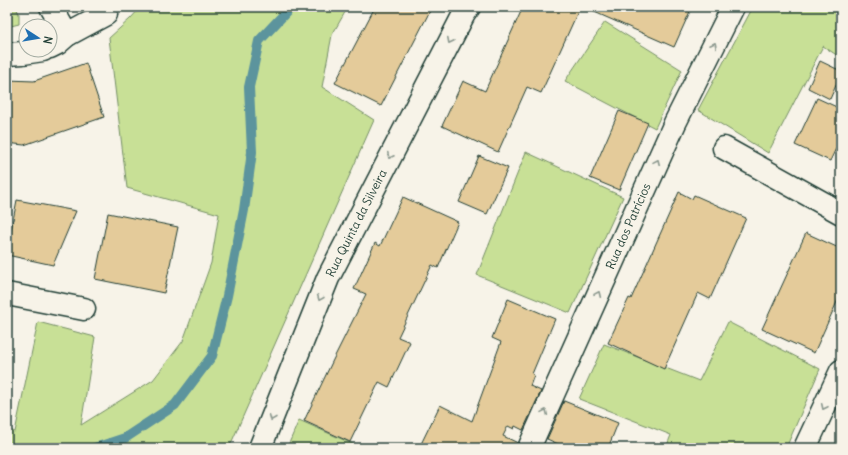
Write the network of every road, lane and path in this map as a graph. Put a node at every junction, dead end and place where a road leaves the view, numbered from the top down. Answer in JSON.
{"nodes":[{"id":1,"x":51,"y":7,"type":"edge"},
{"id":2,"x":469,"y":7,"type":"edge"},
{"id":3,"x":733,"y":7,"type":"edge"},
{"id":4,"x":106,"y":14,"type":"dead end"},
{"id":5,"x":53,"y":18,"type":"edge"},
{"id":6,"x":58,"y":41,"type":"edge"},
{"id":7,"x":7,"y":54,"type":"edge"},
{"id":8,"x":18,"y":54,"type":"edge"},
{"id":9,"x":724,"y":148,"type":"dead end"},
{"id":10,"x":841,"y":213,"type":"edge"},
{"id":11,"x":7,"y":294,"type":"edge"},
{"id":12,"x":84,"y":309,"type":"dead end"},
{"id":13,"x":841,"y":371,"type":"edge"},
{"id":14,"x":260,"y":448,"type":"edge"},
{"id":15,"x":529,"y":448,"type":"edge"},
{"id":16,"x":805,"y":448,"type":"edge"}],
"edges":[{"from":1,"to":5,"type":"street"},
{"from":2,"to":14,"type":"street","name":"Rua Quinta da Silveira","one_way":true},
{"from":15,"to":3,"type":"street","name":"Rua dos Patrícios","one_way":true},
{"from":4,"to":6,"type":"street"},
{"from":7,"to":8,"type":"street"},
{"from":9,"to":10,"type":"street"},
{"from":11,"to":12,"type":"street"},
{"from":13,"to":16,"type":"street","one_way":true}]}
